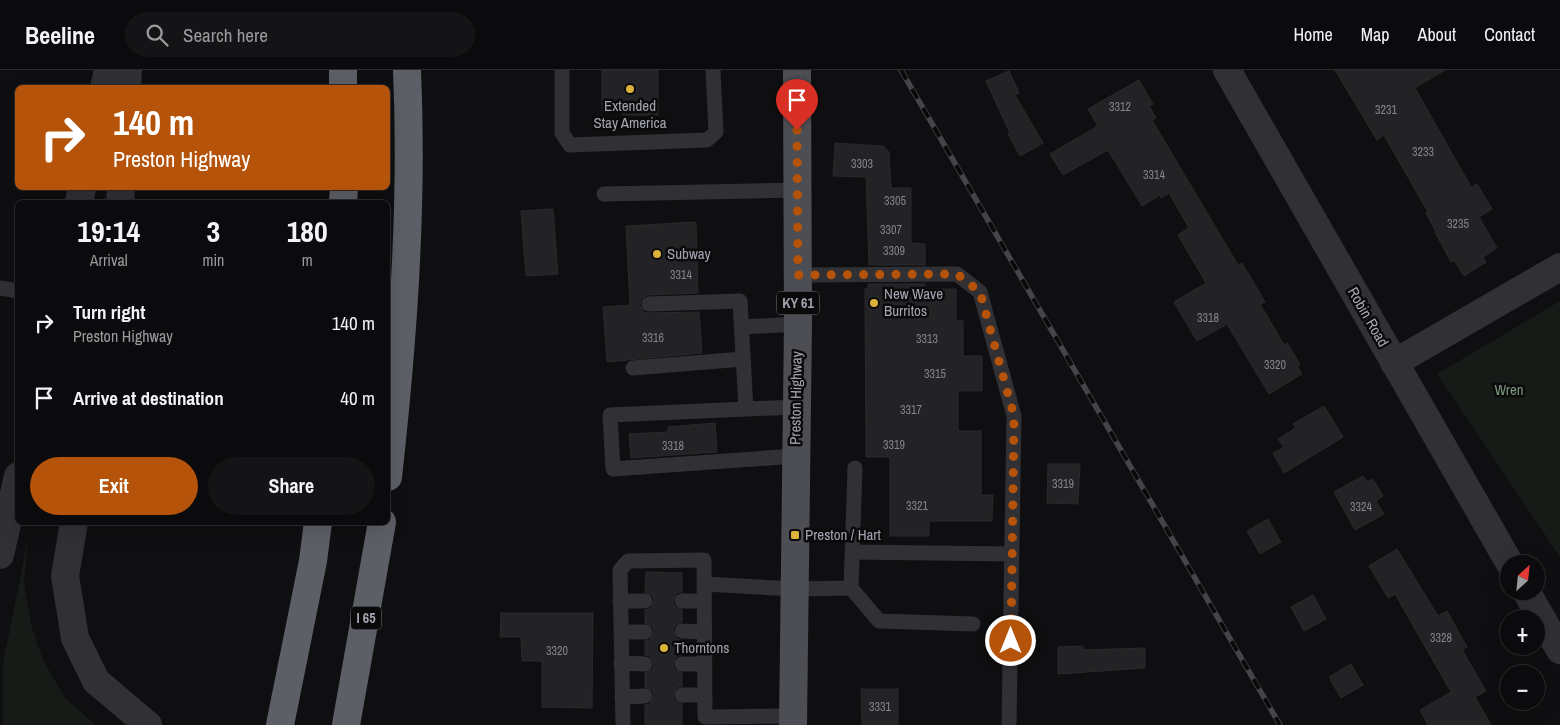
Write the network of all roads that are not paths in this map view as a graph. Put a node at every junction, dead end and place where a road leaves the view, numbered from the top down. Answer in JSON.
{"nodes":[{"id":1,"x":108,"y":70,"type":"edge"},
{"id":2,"x":128,"y":70,"type":"edge"},
{"id":3,"x":343,"y":70,"type":"edge"},
{"id":4,"x":407,"y":70,"type":"edge"},
{"id":5,"x":562,"y":70,"type":"edge"},
{"id":6,"x":713,"y":70,"type":"edge"},
{"id":7,"x":797,"y":70,"type":"edge"},
{"id":8,"x":1227,"y":70,"type":"edge"},
{"id":9,"x":105,"y":85,"type":"edge"},
{"id":10,"x":127,"y":85,"type":"edge"},
{"id":11,"x":343,"y":85,"type":"edge"},
{"id":12,"x":797,"y":190,"type":"junction"},
{"id":13,"x":604,"y":194,"type":"dead end"},
{"id":14,"x":1560,"y":268,"type":"edge"},
{"id":15,"x":798,"y":275,"type":"junction"},
{"id":16,"x":0,"y":288,"type":"edge"},
{"id":17,"x":15,"y":290,"type":"edge"},
{"id":18,"x":649,"y":304,"type":"dead end"},
{"id":19,"x":798,"y":324,"type":"junction"},
{"id":20,"x":742,"y":326,"type":"junction"},
{"id":21,"x":743,"y":359,"type":"junction"},
{"id":22,"x":1394,"y":363,"type":"junction"},
{"id":23,"x":632,"y":368,"type":"dead end"},
{"id":24,"x":795,"y":407,"type":"junction"},
{"id":25,"x":746,"y":409,"type":"junction"},
{"id":26,"x":795,"y":456,"type":"junction"},
{"id":27,"x":390,"y":459,"type":"edge"},
{"id":28,"x":855,"y":468,"type":"dead end"},
{"id":29,"x":15,"y":489,"type":"edge"},
{"id":30,"x":74,"y":525,"type":"edge"},
{"id":31,"x":318,"y":525,"type":"edge"},
{"id":32,"x":381,"y":525,"type":"edge"},
{"id":33,"x":852,"y":552,"type":"junction"},
{"id":34,"x":1012,"y":554,"type":"junction"},
{"id":35,"x":0,"y":555,"type":"edge"},
{"id":36,"x":1505,"y":555,"type":"edge"},
{"id":37,"x":704,"y":584,"type":"junction"},
{"id":38,"x":851,"y":588,"type":"junction"},
{"id":39,"x":794,"y":589,"type":"junction"},
{"id":40,"x":1531,"y":600,"type":"edge"},
{"id":41,"x":620,"y":601,"type":"junction"},
{"id":42,"x":645,"y":601,"type":"dead end"},
{"id":43,"x":682,"y":601,"type":"dead end"},
{"id":44,"x":704,"y":601,"type":"junction"},
{"id":45,"x":973,"y":624,"type":"dead end"},
{"id":46,"x":682,"y":631,"type":"dead end"},
{"id":47,"x":621,"y":632,"type":"junction"},
{"id":48,"x":645,"y":632,"type":"dead end"},
{"id":49,"x":704,"y":632,"type":"junction"},
{"id":50,"x":1560,"y":650,"type":"edge"},
{"id":51,"x":621,"y":663,"type":"junction"},
{"id":52,"x":645,"y":664,"type":"dead end"},
{"id":53,"x":682,"y":664,"type":"dead end"},
{"id":54,"x":705,"y":664,"type":"junction"},
{"id":55,"x":682,"y":695,"type":"dead end"},
{"id":56,"x":705,"y":695,"type":"junction"},
{"id":57,"x":645,"y":696,"type":"dead end"},
{"id":58,"x":622,"y":697,"type":"junction"},
{"id":59,"x":347,"y":719,"type":"edge"},
{"id":60,"x":793,"y":720,"type":"edge"},
{"id":61,"x":705,"y":721,"type":"edge"},
{"id":62,"x":148,"y":725,"type":"edge"},
{"id":63,"x":280,"y":725,"type":"edge"},
{"id":64,"x":623,"y":725,"type":"edge"},
{"id":65,"x":1009,"y":725,"type":"edge"}],
"edges":[{"from":1,"to":9,"type":"street"},
{"from":2,"to":10,"type":"street"},
{"from":3,"to":11,"type":"highway"},
{"from":4,"to":27,"type":"highway"},
{"from":5,"to":6,"type":"lane"},
{"from":7,"to":12,"type":"main road","name":"Preston Highway","number":"KY 61"},
{"from":8,"to":22,"type":"street","name":"Robin Road"},
{"from":12,"to":13,"type":"lane"},
{"from":12,"to":15,"type":"main road","name":"Preston Highway","number":"KY 61"},
{"from":14,"to":22,"type":"street"},
{"from":15,"to":19,"type":"main road","name":"Preston Highway","number":"KY 61"},
{"from":15,"to":34,"type":"lane"},
{"from":16,"to":17,"type":"lane"},
{"from":18,"to":20,"type":"lane"},
{"from":19,"to":20,"type":"lane"},
{"from":19,"to":24,"type":"main road","name":"Preston Highway","number":"KY 61"},
{"from":20,"to":21,"type":"lane"},
{"from":21,"to":23,"type":"lane"},
{"from":21,"to":25,"type":"lane"},
{"from":22,"to":36,"type":"street","name":"Robin Road"},
{"from":24,"to":25,"type":"lane"},
{"from":24,"to":26,"type":"main road","name":"Preston Highway","number":"KY 61"},
{"from":25,"to":26,"type":"lane"},
{"from":26,"to":39,"type":"main road","name":"Preston Highway","number":"KY 61"},
{"from":28,"to":33,"type":"lane"},
{"from":29,"to":35,"type":"street"},
{"from":30,"to":62,"type":"street"},
{"from":31,"to":63,"type":"highway"},
{"from":32,"to":59,"type":"highway","number":"I 65"},
{"from":33,"to":34,"type":"lane"},
{"from":33,"to":38,"type":"lane"},
{"from":34,"to":65,"type":"lane"},
{"from":37,"to":39,"type":"lane"},
{"from":37,"to":41,"type":"lane"},
{"from":37,"to":44,"type":"lane"},
{"from":38,"to":39,"type":"lane"},
{"from":38,"to":45,"type":"lane"},
{"from":39,"to":60,"type":"main road","name":"Preston Highway","number":"KY 61"},
{"from":40,"to":50,"type":"street"},
{"from":41,"to":42,"type":"lane"},
{"from":41,"to":47,"type":"lane"},
{"from":43,"to":44,"type":"lane"},
{"from":44,"to":49,"type":"lane"},
{"from":46,"to":49,"type":"lane"},
{"from":47,"to":48,"type":"lane"},
{"from":47,"to":51,"type":"lane"},
{"from":49,"to":54,"type":"lane"},
{"from":51,"to":52,"type":"lane"},
{"from":51,"to":58,"type":"lane"},
{"from":53,"to":54,"type":"lane"},
{"from":54,"to":56,"type":"lane"},
{"from":55,"to":56,"type":"lane"},
{"from":56,"to":61,"type":"lane"},
{"from":57,"to":58,"type":"lane"},
{"from":58,"to":64,"type":"lane"},
{"from":60,"to":61,"type":"lane"}]}
